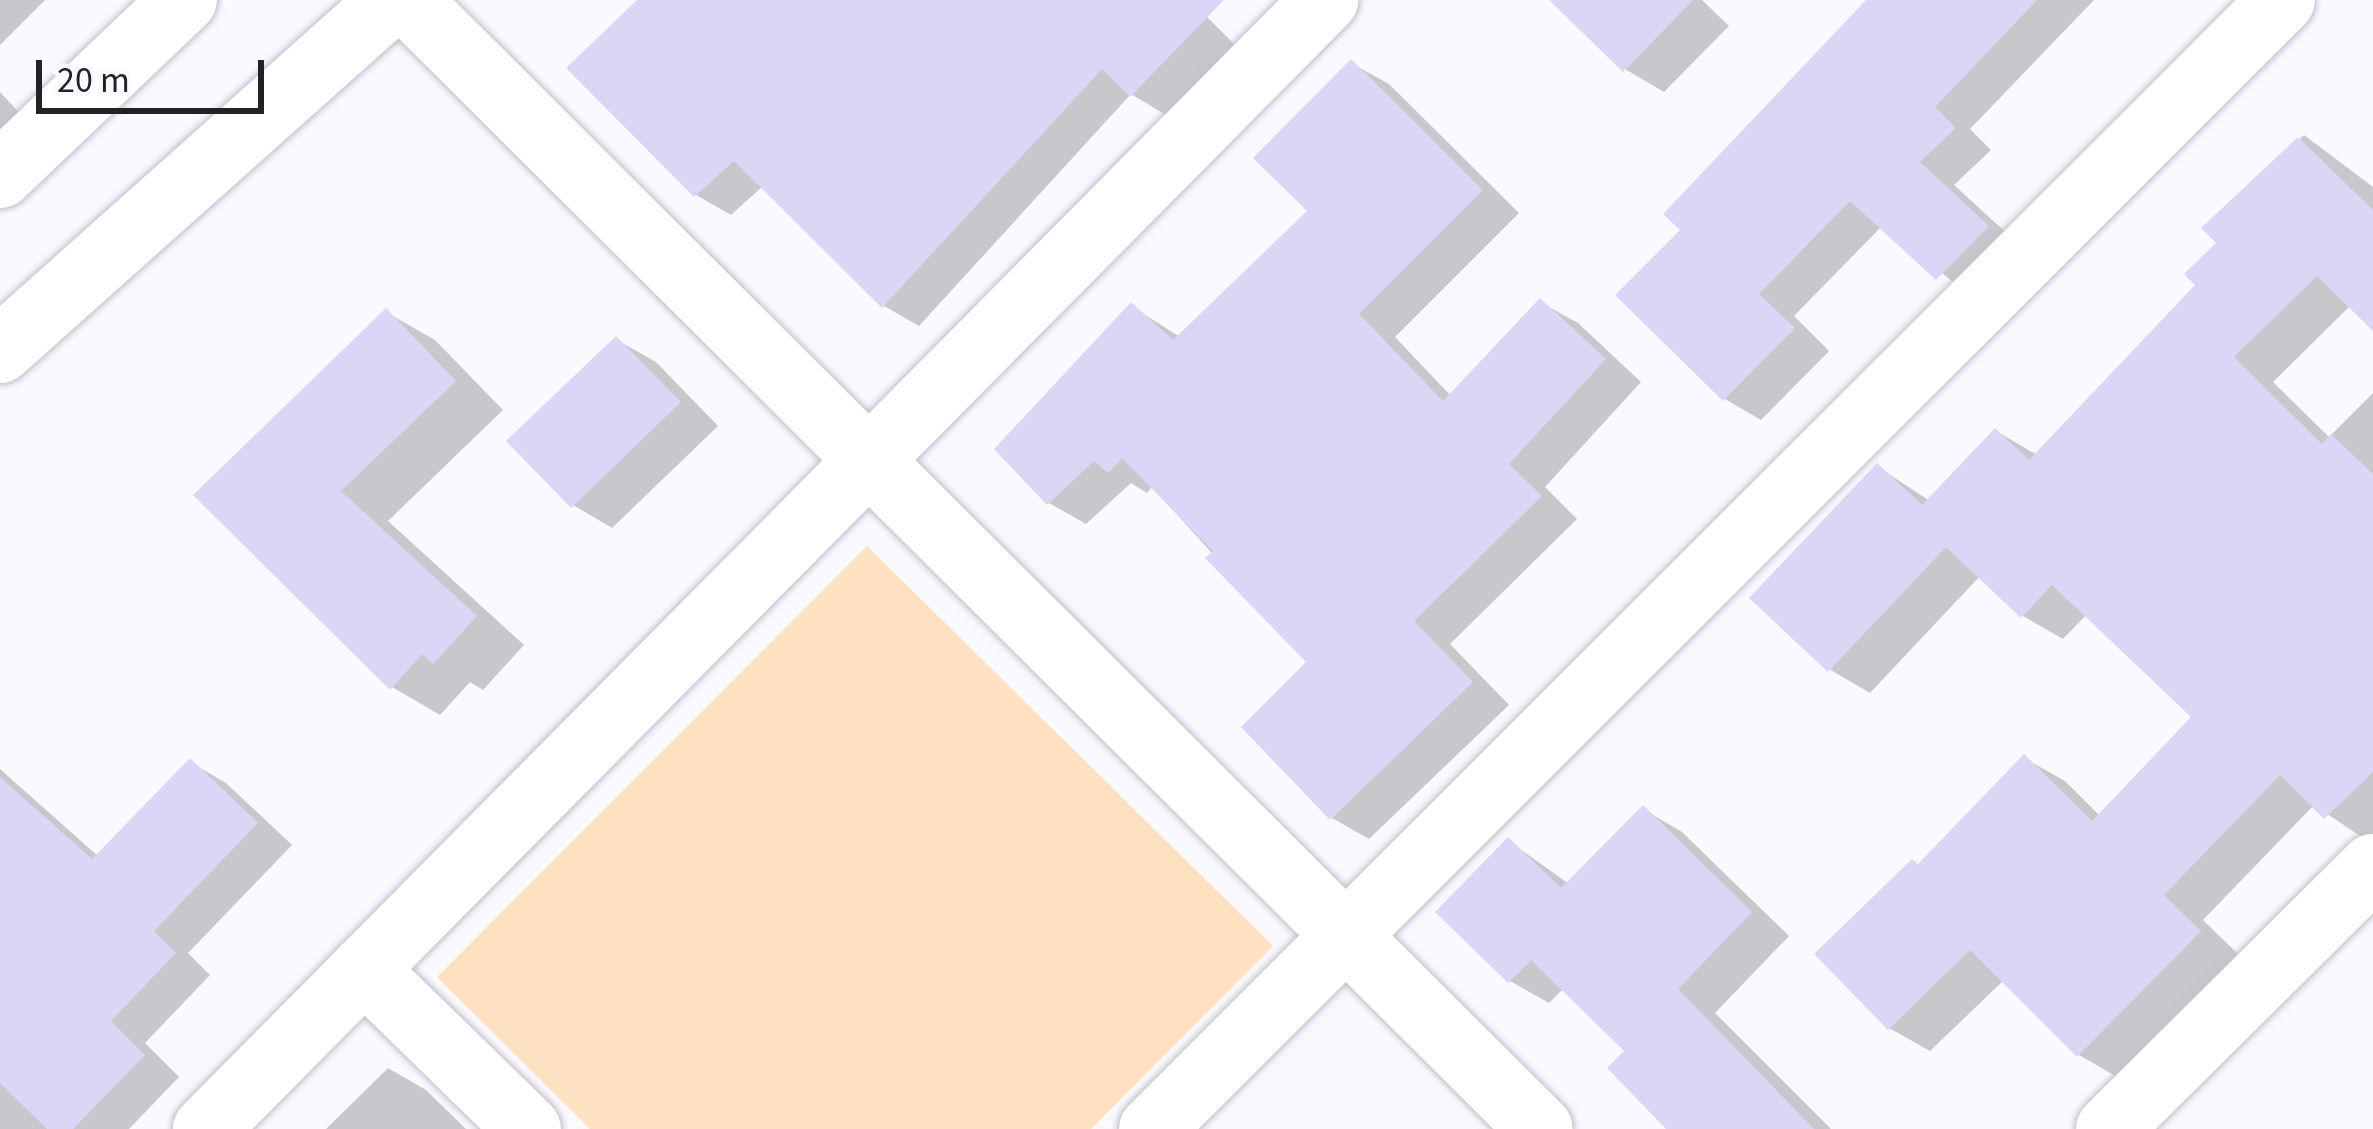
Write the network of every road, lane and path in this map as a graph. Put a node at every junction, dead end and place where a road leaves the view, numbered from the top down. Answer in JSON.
{"nodes":[{"id":1,"x":184,"y":0,"type":"edge"},
{"id":2,"x":392,"y":0,"type":"edge"},
{"id":3,"x":407,"y":0,"type":"edge"},
{"id":4,"x":1325,"y":0,"type":"edge"},
{"id":5,"x":2282,"y":0,"type":"edge"},
{"id":6,"x":0,"y":176,"type":"edge"},
{"id":7,"x":0,"y":350,"type":"edge"},
{"id":8,"x":870,"y":458,"type":"junction"},
{"id":9,"x":2373,"y":867,"type":"edge"},
{"id":10,"x":1347,"y":934,"type":"junction"},
{"id":11,"x":364,"y":969,"type":"junction"},
{"id":12,"x":206,"y":1129,"type":"edge"},
{"id":13,"x":528,"y":1129,"type":"edge"},
{"id":14,"x":1152,"y":1129,"type":"edge"},
{"id":15,"x":1540,"y":1129,"type":"edge"},
{"id":16,"x":2110,"y":1129,"type":"edge"}],
"edges":[{"from":1,"to":6,"type":"street"},
{"from":2,"to":7,"type":"street"},
{"from":3,"to":8,"type":"street"},
{"from":4,"to":8,"type":"street"},
{"from":5,"to":10,"type":"street"},
{"from":8,"to":10,"type":"street"},
{"from":8,"to":11,"type":"street"},
{"from":9,"to":16,"type":"street"},
{"from":10,"to":14,"type":"street"},
{"from":10,"to":15,"type":"street"},
{"from":11,"to":12,"type":"street"},
{"from":11,"to":13,"type":"street"}]}
